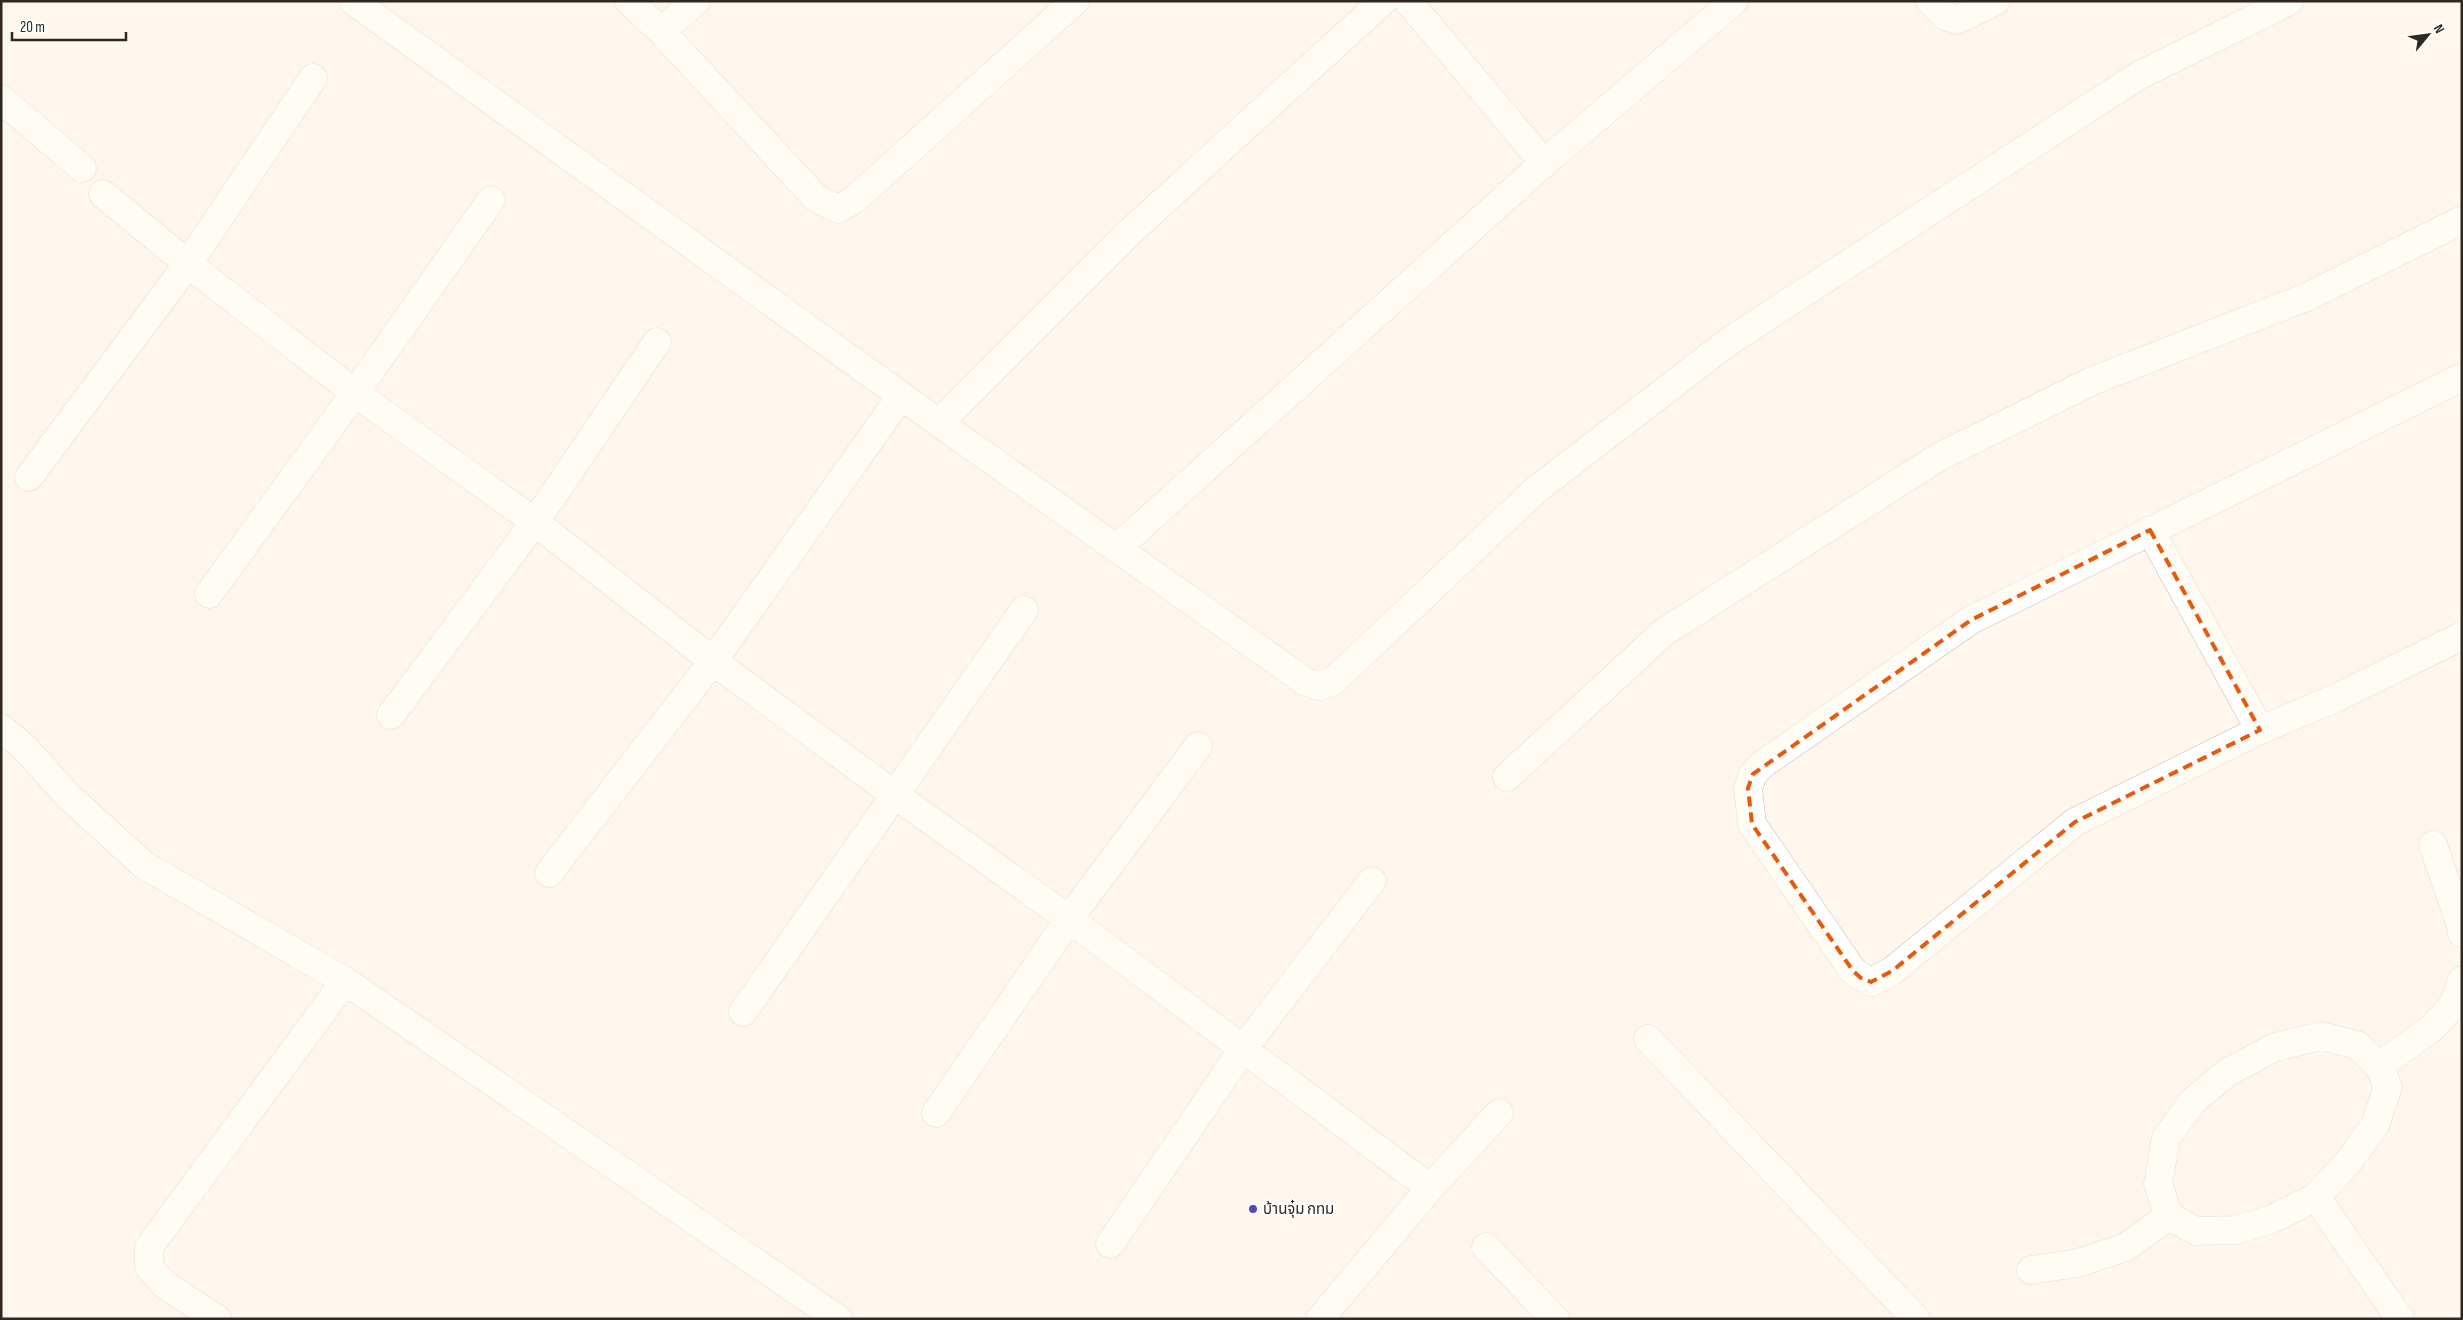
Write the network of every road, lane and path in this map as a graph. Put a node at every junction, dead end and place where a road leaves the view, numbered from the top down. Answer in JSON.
{"nodes":[{"id":1,"x":628,"y":1,"type":"edge"},
{"id":2,"x":696,"y":1,"type":"edge"},
{"id":3,"x":1075,"y":1,"type":"edge"},
{"id":4,"x":1383,"y":1,"type":"edge"},
{"id":5,"x":1408,"y":1,"type":"edge"},
{"id":6,"x":1734,"y":1,"type":"edge"},
{"id":7,"x":1930,"y":1,"type":"edge"},
{"id":8,"x":1996,"y":1,"type":"edge"},
{"id":9,"x":2289,"y":1,"type":"edge"},
{"id":10,"x":354,"y":2,"type":"edge"},
{"id":11,"x":660,"y":31,"type":"junction"},
{"id":12,"x":313,"y":78,"type":"dead end"},
{"id":13,"x":1,"y":99,"type":"edge"},
{"id":14,"x":1544,"y":163,"type":"junction"},
{"id":15,"x":82,"y":168,"type":"dead end"},
{"id":16,"x":103,"y":194,"type":"dead end"},
{"id":17,"x":491,"y":200,"type":"dead end"},
{"id":18,"x":2462,"y":220,"type":"edge"},
{"id":19,"x":188,"y":264,"type":"junction"},
{"id":20,"x":657,"y":342,"type":"dead end"},
{"id":21,"x":2462,"y":377,"type":"edge"},
{"id":22,"x":355,"y":393,"type":"junction"},
{"id":23,"x":901,"y":396,"type":"junction"},
{"id":24,"x":939,"y":423,"type":"junction"},
{"id":25,"x":29,"y":477,"type":"dead end"},
{"id":26,"x":535,"y":522,"type":"junction"},
{"id":27,"x":2150,"y":530,"type":"junction"},
{"id":28,"x":1117,"y":548,"type":"junction"},
{"id":29,"x":209,"y":594,"type":"dead end"},
{"id":30,"x":1024,"y":610,"type":"dead end"},
{"id":31,"x":2462,"y":636,"type":"edge"},
{"id":32,"x":713,"y":661,"type":"junction"},
{"id":33,"x":391,"y":714,"type":"dead end"},
{"id":34,"x":1,"y":728,"type":"edge"},
{"id":35,"x":2260,"y":730,"type":"junction"},
{"id":36,"x":1198,"y":746,"type":"dead end"},
{"id":37,"x":1508,"y":777,"type":"dead end"},
{"id":38,"x":895,"y":795,"type":"junction"},
{"id":39,"x":2433,"y":845,"type":"dead end"},
{"id":40,"x":548,"y":873,"type":"dead end"},
{"id":41,"x":1372,"y":881,"type":"dead end"},
{"id":42,"x":1069,"y":919,"type":"junction"},
{"id":43,"x":2462,"y":933,"type":"edge"},
{"id":44,"x":2462,"y":980,"type":"edge"},
{"id":45,"x":345,"y":982,"type":"junction"},
{"id":46,"x":742,"y":1012,"type":"dead end"},
{"id":47,"x":1648,"y":1039,"type":"dead end"},
{"id":48,"x":1242,"y":1049,"type":"junction"},
{"id":49,"x":2379,"y":1066,"type":"junction"},
{"id":50,"x":936,"y":1113,"type":"dead end"},
{"id":51,"x":1499,"y":1113,"type":"dead end"},
{"id":52,"x":1430,"y":1188,"type":"junction"},
{"id":53,"x":2316,"y":1197,"type":"junction"},
{"id":54,"x":2169,"y":1216,"type":"junction"},
{"id":55,"x":1110,"y":1244,"type":"dead end"},
{"id":56,"x":1486,"y":1247,"type":"dead end"},
{"id":57,"x":2031,"y":1270,"type":"dead end"},
{"id":58,"x":217,"y":1319,"type":"edge"},
{"id":59,"x":838,"y":1319,"type":"edge"},
{"id":60,"x":1320,"y":1319,"type":"edge"},
{"id":61,"x":1555,"y":1319,"type":"edge"},
{"id":62,"x":1916,"y":1319,"type":"edge"},
{"id":63,"x":2400,"y":1319,"type":"edge"}],
"edges":[{"from":1,"to":11,"type":"street"},
{"from":2,"to":11,"type":"street"},
{"from":3,"to":11,"type":"street"},
{"from":4,"to":24,"type":"street"},
{"from":5,"to":14,"type":"street"},
{"from":6,"to":14,"type":"street"},
{"from":7,"to":8,"type":"street"},
{"from":9,"to":28,"type":"street"},
{"from":10,"to":23,"type":"street"},
{"from":12,"to":19,"type":"street"},
{"from":13,"to":15,"type":"street"},
{"from":14,"to":28,"type":"street"},
{"from":16,"to":19,"type":"street"},
{"from":17,"to":22,"type":"street"},
{"from":18,"to":37,"type":"street"},
{"from":19,"to":22,"type":"street"},
{"from":19,"to":25,"type":"street"},
{"from":20,"to":26,"type":"street"},
{"from":21,"to":27,"type":"street"},
{"from":22,"to":26,"type":"street"},
{"from":22,"to":29,"type":"street"},
{"from":23,"to":24,"type":"street"},
{"from":23,"to":32,"type":"street"},
{"from":24,"to":28,"type":"street"},
{"from":26,"to":32,"type":"street"},
{"from":26,"to":33,"type":"street"},
{"from":27,"to":35,"type":"street"},
{"from":27,"to":35,"type":"street"},
{"from":30,"to":38,"type":"street"},
{"from":31,"to":35,"type":"street"},
{"from":32,"to":38,"type":"street"},
{"from":32,"to":40,"type":"street"},
{"from":34,"to":45,"type":"street"},
{"from":36,"to":42,"type":"street"},
{"from":38,"to":42,"type":"street"},
{"from":38,"to":46,"type":"street"},
{"from":39,"to":43,"type":"street"},
{"from":41,"to":48,"type":"street"},
{"from":42,"to":48,"type":"street"},
{"from":42,"to":50,"type":"street"},
{"from":44,"to":49,"type":"street"},
{"from":45,"to":58,"type":"street"},
{"from":45,"to":59,"type":"street"},
{"from":47,"to":62,"type":"street"},
{"from":48,"to":52,"type":"street"},
{"from":48,"to":55,"type":"street"},
{"from":49,"to":53,"type":"street"},
{"from":49,"to":54,"type":"street"},
{"from":51,"to":52,"type":"street"},
{"from":52,"to":60,"type":"street"},
{"from":53,"to":54,"type":"street"},
{"from":53,"to":63,"type":"street"},
{"from":54,"to":57,"type":"street"},
{"from":56,"to":61,"type":"street"}]}
